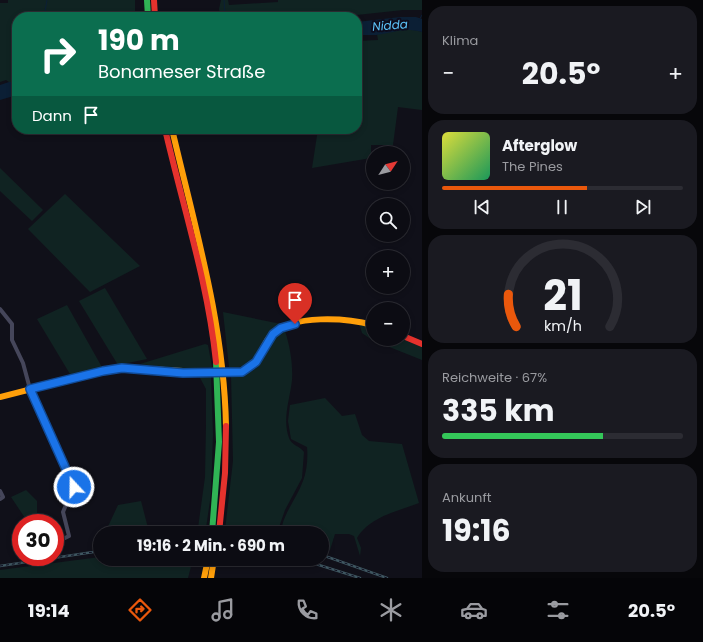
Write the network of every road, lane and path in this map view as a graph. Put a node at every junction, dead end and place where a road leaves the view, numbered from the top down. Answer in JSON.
{"nodes":[{"id":1,"x":147,"y":0,"type":"edge"},
{"id":2,"x":154,"y":0,"type":"edge"},
{"id":3,"x":148,"y":12,"type":"edge"},
{"id":4,"x":154,"y":12,"type":"edge"},
{"id":5,"x":166,"y":134,"type":"edge"},
{"id":6,"x":173,"y":134,"type":"edge"},
{"id":7,"x":0,"y":309,"type":"edge"},
{"id":8,"x":366,"y":323,"type":"edge"},
{"id":9,"x":410,"y":339,"type":"edge"},
{"id":10,"x":422,"y":344,"type":"edge"},
{"id":11,"x":30,"y":389,"type":"junction"},
{"id":12,"x":0,"y":397,"type":"edge"},
{"id":13,"x":74,"y":487,"type":"junction"},
{"id":14,"x":0,"y":491,"type":"edge"},
{"id":15,"x":0,"y":499,"type":"edge"},
{"id":16,"x":66,"y":504,"type":"junction"},
{"id":17,"x":213,"y":526,"type":"edge"},
{"id":18,"x":220,"y":526,"type":"edge"},
{"id":19,"x":65,"y":538,"type":"dead end"},
{"id":20,"x":207,"y":566,"type":"edge"},
{"id":21,"x":213,"y":566,"type":"edge"},
{"id":22,"x":204,"y":578,"type":"edge"},
{"id":23,"x":211,"y":578,"type":"edge"}],
"edges":[{"from":1,"to":3,"type":"main road"},
{"from":2,"to":4,"type":"main road"},
{"from":5,"to":17,"type":"main road"},
{"from":6,"to":18,"type":"main road"},
{"from":7,"to":11,"type":"street"},
{"from":8,"to":11,"type":"main road","bridge":true},
{"from":9,"to":10,"type":"main road"},
{"from":11,"to":12,"type":"main road"},
{"from":11,"to":13,"type":"street"},
{"from":13,"to":16,"type":"street"},
{"from":13,"to":16,"type":"street"},
{"from":14,"to":15,"type":"street"},
{"from":16,"to":19,"type":"street"},
{"from":20,"to":22,"type":"main road"},
{"from":21,"to":23,"type":"main road"}]}
